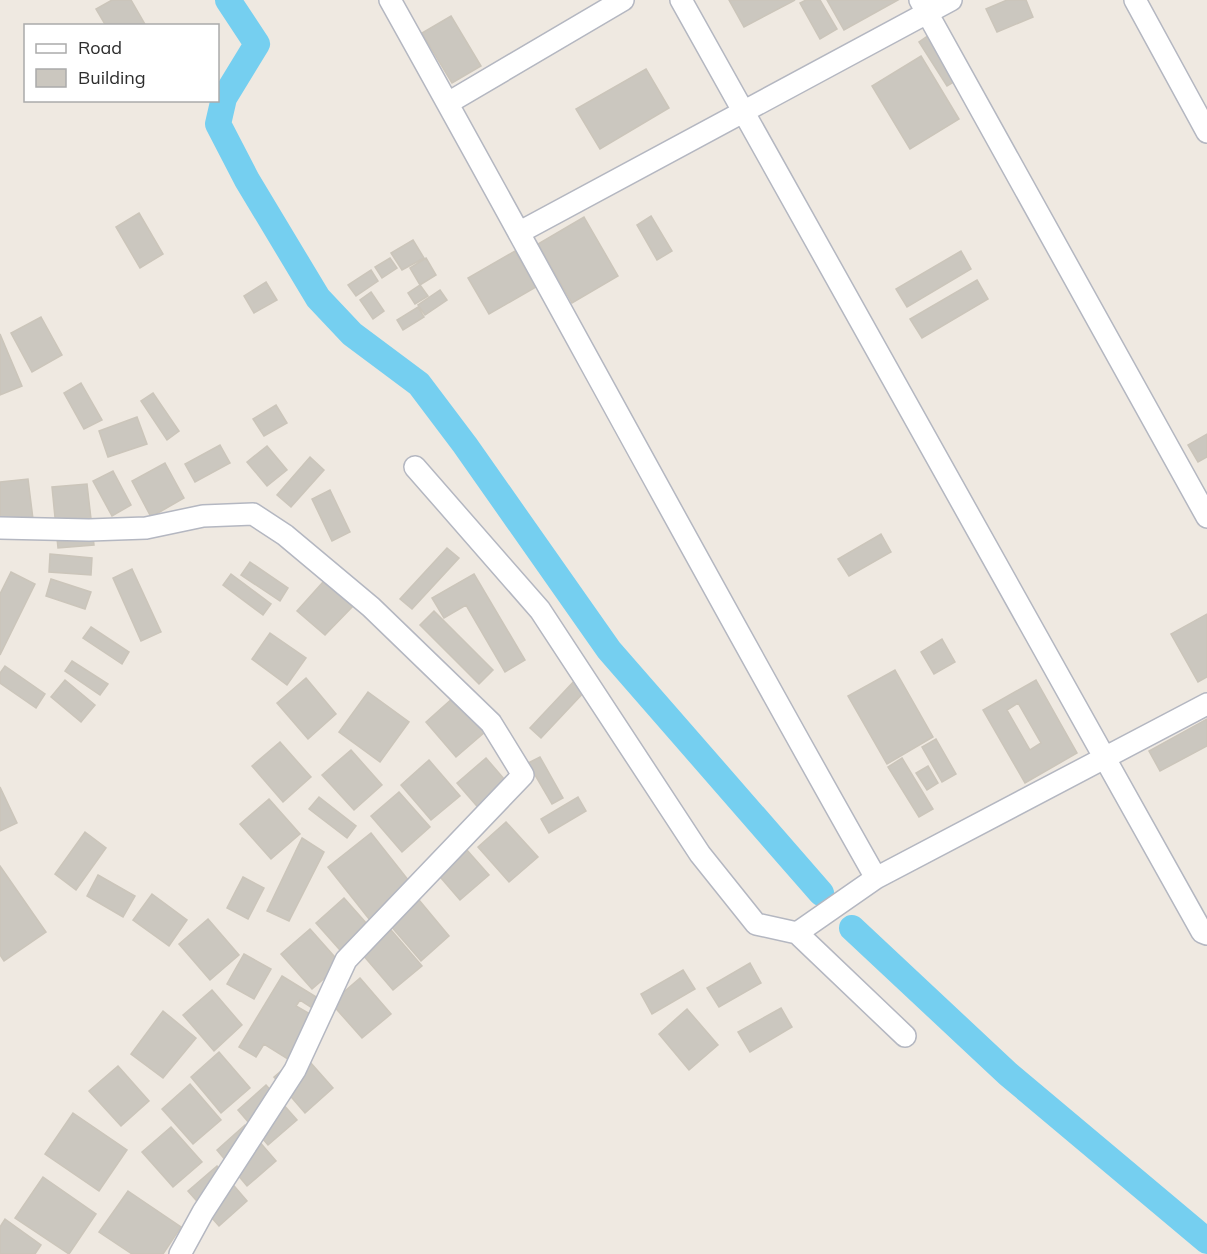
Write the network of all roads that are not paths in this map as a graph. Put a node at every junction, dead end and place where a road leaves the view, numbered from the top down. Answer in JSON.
{"nodes":[{"id":1,"x":390,"y":0,"type":"edge"},
{"id":2,"x":623,"y":0,"type":"edge"},
{"id":3,"x":681,"y":0,"type":"edge"},
{"id":4,"x":951,"y":0,"type":"edge"},
{"id":5,"x":1135,"y":0,"type":"edge"},
{"id":6,"x":923,"y":7,"type":"edge"},
{"id":7,"x":448,"y":103,"type":"junction"},
{"id":8,"x":744,"y":113,"type":"junction"},
{"id":9,"x":1207,"y":132,"type":"edge"},
{"id":10,"x":520,"y":232,"type":"junction"},
{"id":11,"x":416,"y":467,"type":"dead end"},
{"id":12,"x":1207,"y":517,"type":"edge"},
{"id":13,"x":0,"y":528,"type":"edge"},
{"id":14,"x":1207,"y":704,"type":"edge"},
{"id":15,"x":1104,"y":757,"type":"junction"},
{"id":16,"x":876,"y":878,"type":"junction"},
{"id":17,"x":797,"y":933,"type":"junction"},
{"id":18,"x":1207,"y":934,"type":"edge"},
{"id":19,"x":904,"y":1036,"type":"dead end"},
{"id":20,"x":180,"y":1254,"type":"edge"}],
"edges":[{"from":1,"to":7,"type":"street"},
{"from":2,"to":7,"type":"street"},
{"from":3,"to":8,"type":"street"},
{"from":4,"to":6,"type":"street"},
{"from":5,"to":9,"type":"street"},
{"from":6,"to":8,"type":"street"},
{"from":6,"to":12,"type":"street"},
{"from":7,"to":10,"type":"street"},
{"from":8,"to":10,"type":"street"},
{"from":8,"to":15,"type":"street"},
{"from":10,"to":16,"type":"street"},
{"from":11,"to":17,"type":"street"},
{"from":13,"to":20,"type":"street"},
{"from":14,"to":15,"type":"street"},
{"from":15,"to":16,"type":"street"},
{"from":15,"to":18,"type":"street"},
{"from":16,"to":17,"type":"street"},
{"from":17,"to":19,"type":"street"}]}
